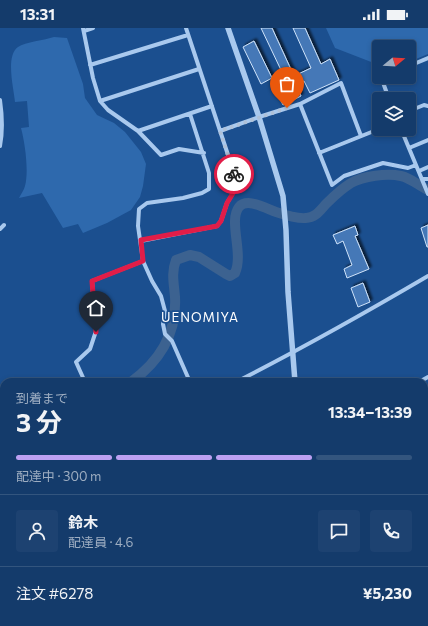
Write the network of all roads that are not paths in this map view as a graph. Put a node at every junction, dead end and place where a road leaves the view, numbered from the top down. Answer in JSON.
{"nodes":[{"id":1,"x":93,"y":28,"type":"edge"},
{"id":2,"x":186,"y":28,"type":"edge"},
{"id":3,"x":228,"y":28,"type":"edge"},
{"id":4,"x":83,"y":30,"type":"edge"},
{"id":5,"x":188,"y":35,"type":"junction"},
{"id":6,"x":428,"y":58,"type":"edge"},
{"id":7,"x":416,"y":63,"type":"edge"},
{"id":8,"x":90,"y":65,"type":"junction"},
{"id":9,"x":199,"y":69,"type":"junction"},
{"id":10,"x":0,"y":100,"type":"edge"},
{"id":11,"x":100,"y":101,"type":"junction"},
{"id":12,"x":300,"y":104,"type":"junction"},
{"id":13,"x":212,"y":106,"type":"junction"},
{"id":14,"x":428,"y":106,"type":"edge"},
{"id":15,"x":416,"y":109,"type":"edge"},
{"id":16,"x":190,"y":114,"type":"junction"},
{"id":17,"x":259,"y":117,"type":"junction"},
{"id":18,"x":138,"y":131,"type":"junction"},
{"id":19,"x":220,"y":131,"type":"junction"},
{"id":20,"x":372,"y":132,"type":"edge"},
{"id":21,"x":361,"y":136,"type":"junction"},
{"id":22,"x":404,"y":136,"type":"edge"},
{"id":23,"x":428,"y":140,"type":"edge"},
{"id":24,"x":0,"y":146,"type":"edge"},
{"id":25,"x":409,"y":148,"type":"junction"},
{"id":26,"x":204,"y":153,"type":"junction"},
{"id":27,"x":320,"y":153,"type":"junction"},
{"id":28,"x":416,"y":165,"type":"junction"},
{"id":29,"x":428,"y":167,"type":"edge"},
{"id":30,"x":419,"y":171,"type":"junction"},
{"id":31,"x":422,"y":179,"type":"junction"},
{"id":32,"x":428,"y":179,"type":"edge"},
{"id":33,"x":428,"y":194,"type":"edge"},
{"id":34,"x":141,"y":240,"type":"junction"},
{"id":35,"x":143,"y":261,"type":"junction"},
{"id":36,"x":428,"y":276,"type":"edge"},
{"id":37,"x":292,"y":352,"type":"junction"},
{"id":38,"x":83,"y":378,"type":"edge"},
{"id":39,"x":188,"y":378,"type":"edge"},
{"id":40,"x":244,"y":378,"type":"edge"},
{"id":41,"x":295,"y":378,"type":"edge"}],
"edges":[{"from":1,"to":4,"type":"street"},
{"from":2,"to":5,"type":"street"},
{"from":3,"to":17,"type":"street"},
{"from":4,"to":8,"type":"street"},
{"from":5,"to":8,"type":"street"},
{"from":5,"to":9,"type":"street"},
{"from":6,"to":7,"type":"street"},
{"from":8,"to":11,"type":"street"},
{"from":9,"to":11,"type":"street"},
{"from":9,"to":13,"type":"street"},
{"from":10,"to":24,"type":"street"},
{"from":11,"to":18,"type":"street"},
{"from":12,"to":17,"type":"street"},
{"from":12,"to":21,"type":"street"},
{"from":12,"to":27,"type":"street"},
{"from":13,"to":16,"type":"street"},
{"from":13,"to":19,"type":"street"},
{"from":14,"to":15,"type":"street"},
{"from":16,"to":18,"type":"street"},
{"from":16,"to":26,"type":"street"},
{"from":17,"to":19,"type":"street"},
{"from":17,"to":37,"type":"street"},
{"from":18,"to":26,"type":"street"},
{"from":19,"to":34,"type":"street"},
{"from":20,"to":21,"type":"street"},
{"from":21,"to":27,"type":"street"},
{"from":22,"to":25,"type":"street"},
{"from":23,"to":25,"type":"street"},
{"from":25,"to":28,"type":"street"},
{"from":26,"to":34,"type":"street"},
{"from":27,"to":28,"type":"street"},
{"from":28,"to":30,"type":"street"},
{"from":29,"to":30,"type":"street"},
{"from":30,"to":31,"type":"street"},
{"from":31,"to":32,"type":"street"},
{"from":31,"to":33,"type":"street"},
{"from":34,"to":35,"type":"street"},
{"from":35,"to":38,"type":"street"},
{"from":35,"to":39,"type":"street"},
{"from":36,"to":37,"type":"street"},
{"from":37,"to":40,"type":"street"},
{"from":37,"to":41,"type":"street"}]}
